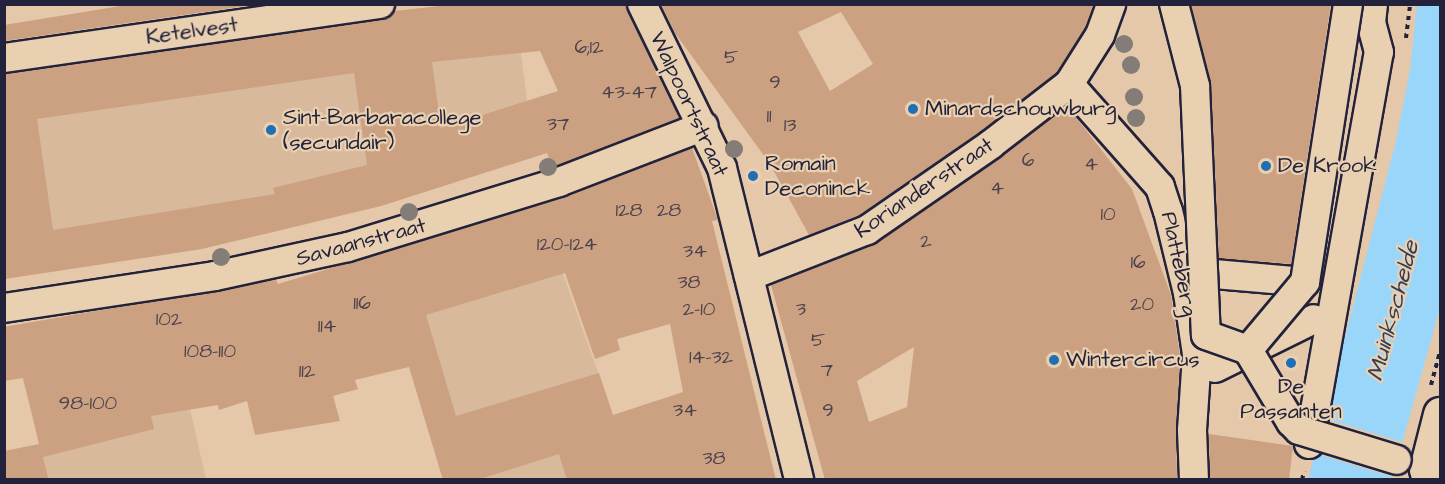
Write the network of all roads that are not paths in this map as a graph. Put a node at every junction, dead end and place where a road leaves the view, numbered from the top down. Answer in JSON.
{"nodes":[{"id":1,"x":380,"y":4,"type":"edge"},
{"id":2,"x":642,"y":4,"type":"edge"},
{"id":3,"x":1111,"y":4,"type":"edge"},
{"id":4,"x":1174,"y":4,"type":"edge"},
{"id":5,"x":1348,"y":4,"type":"edge"},
{"id":6,"x":1373,"y":4,"type":"edge"},
{"id":7,"x":4,"y":58,"type":"edge"},
{"id":8,"x":1069,"y":84,"type":"junction"},
{"id":9,"x":704,"y":126,"type":"junction"},
{"id":10,"x":1215,"y":264,"type":"junction"},
{"id":11,"x":749,"y":276,"type":"junction"},
{"id":12,"x":1305,"y":282,"type":"junction"},
{"id":13,"x":4,"y":308,"type":"edge"},
{"id":14,"x":1314,"y":319,"type":"dead end"},
{"id":15,"x":1248,"y":350,"type":"junction"},
{"id":16,"x":1215,"y":368,"type":"dead end"},
{"id":17,"x":1440,"y":414,"type":"edge"},
{"id":18,"x":1304,"y":436,"type":"junction"},
{"id":19,"x":1418,"y":469,"type":"edge"},
{"id":20,"x":799,"y":480,"type":"edge"},
{"id":21,"x":1194,"y":480,"type":"edge"}],
"edges":[{"from":1,"to":7,"type":"street","name":"Ketelvest"},
{"from":2,"to":9,"type":"street","name":"Walpoortstraat"},
{"from":3,"to":8,"type":"street","name":"Korianderstraat"},
{"from":4,"to":10,"type":"street","bridge":true},
{"from":5,"to":12,"type":"street","bridge":true},
{"from":6,"to":18,"type":"street"},
{"from":8,"to":11,"type":"street","name":"Korianderstraat"},
{"from":8,"to":21,"type":"street","name":"Platteberg"},
{"from":9,"to":11,"type":"street","name":"Walpoortstraat"},
{"from":9,"to":13,"type":"street","name":"Savaanstraat"},
{"from":10,"to":12,"type":"street"},
{"from":10,"to":15,"type":"street","bridge":true},
{"from":11,"to":20,"type":"street","name":"Walpoortstraat"},
{"from":12,"to":15,"type":"street","bridge":true},
{"from":14,"to":15,"type":"street"},
{"from":15,"to":16,"type":"street"},
{"from":15,"to":18,"type":"street","bridge":true},
{"from":17,"to":19,"type":"street"},
{"from":18,"to":19,"type":"street","bridge":true}]}
